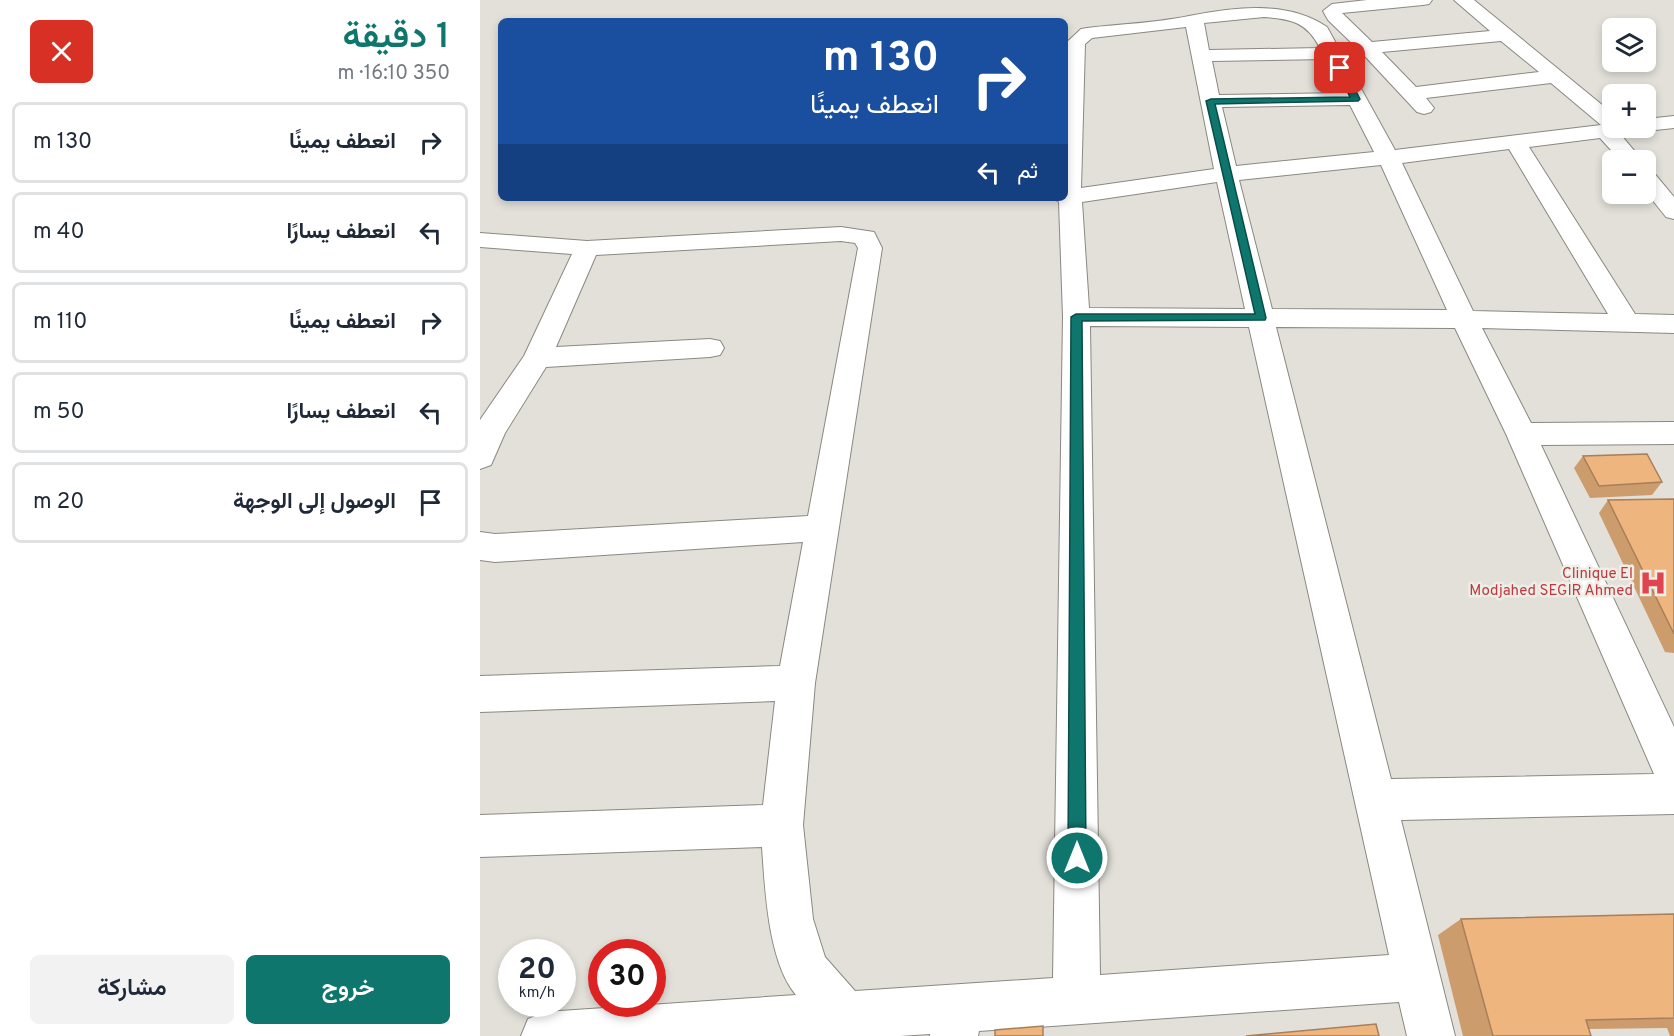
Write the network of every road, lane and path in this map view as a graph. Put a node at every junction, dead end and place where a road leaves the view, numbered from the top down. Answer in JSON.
{"nodes":[{"id":1,"x":1424,"y":0,"type":"edge"},
{"id":2,"x":1463,"y":0,"type":"edge"},
{"id":3,"x":1194,"y":21,"type":"junction"},
{"id":4,"x":1506,"y":35,"type":"junction"},
{"id":5,"x":1368,"y":48,"type":"junction"},
{"id":6,"x":1332,"y":53,"type":"junction"},
{"id":7,"x":1201,"y":56,"type":"junction"},
{"id":8,"x":1556,"y":76,"type":"junction"},
{"id":9,"x":1409,"y":94,"type":"junction"},
{"id":10,"x":1355,"y":99,"type":"junction"},
{"id":11,"x":1211,"y":101,"type":"junction"},
{"id":12,"x":1429,"y":113,"type":"dead end"},
{"id":13,"x":1602,"y":115,"type":"edge"},
{"id":14,"x":1674,"y":122,"type":"edge"},
{"id":15,"x":1656,"y":124,"type":"edge"},
{"id":16,"x":1602,"y":129,"type":"edge"},
{"id":17,"x":1515,"y":142,"type":"junction"},
{"id":18,"x":1387,"y":158,"type":"junction"},
{"id":19,"x":1227,"y":174,"type":"junction"},
{"id":20,"x":1068,"y":180,"type":"edge"},
{"id":21,"x":1656,"y":190,"type":"edge"},
{"id":22,"x":1068,"y":197,"type":"edge"},
{"id":23,"x":1067,"y":201,"type":"edge"},
{"id":24,"x":1674,"y":212,"type":"edge"},
{"id":25,"x":480,"y":240,"type":"edge"},
{"id":26,"x":587,"y":248,"type":"junction"},
{"id":27,"x":1076,"y":317,"type":"junction"},
{"id":28,"x":1261,"y":318,"type":"junction"},
{"id":29,"x":1464,"y":319,"type":"junction"},
{"id":30,"x":1628,"y":324,"type":"junction"},
{"id":31,"x":1674,"y":324,"type":"edge"},
{"id":32,"x":710,"y":348,"type":"dead end"},
{"id":33,"x":537,"y":358,"type":"junction"},
{"id":34,"x":1674,"y":433,"type":"edge"},
{"id":35,"x":1521,"y":434,"type":"junction"},
{"id":36,"x":483,"y":440,"type":"edge"},
{"id":37,"x":822,"y":528,"type":"junction"},
{"id":38,"x":480,"y":546,"type":"edge"},
{"id":39,"x":796,"y":682,"type":"junction"},
{"id":40,"x":480,"y":694,"type":"edge"},
{"id":41,"x":1674,"y":772,"type":"edge"},
{"id":42,"x":1674,"y":794,"type":"edge"},
{"id":43,"x":1376,"y":800,"type":"junction"},
{"id":44,"x":783,"y":825,"type":"junction"},
{"id":45,"x":480,"y":836,"type":"edge"},
{"id":46,"x":1417,"y":977,"type":"junction"},
{"id":47,"x":1077,"y":1000,"type":"junction"},
{"id":48,"x":844,"y":1015,"type":"junction"},
{"id":49,"x":955,"y":1022,"type":"edge"},
{"id":50,"x":545,"y":1036,"type":"edge"},
{"id":51,"x":1431,"y":1036,"type":"edge"}],
"edges":[{"from":1,"to":5,"type":"street"},
{"from":2,"to":4,"type":"street"},
{"from":3,"to":6,"type":"street"},
{"from":3,"to":7,"type":"street"},
{"from":3,"to":20,"type":"street"},
{"from":4,"to":5,"type":"street"},
{"from":4,"to":8,"type":"street"},
{"from":5,"to":9,"type":"street"},
{"from":6,"to":7,"type":"street"},
{"from":6,"to":10,"type":"street"},
{"from":7,"to":11,"type":"street"},
{"from":8,"to":9,"type":"street"},
{"from":8,"to":13,"type":"street"},
{"from":9,"to":12,"type":"street"},
{"from":10,"to":11,"type":"street"},
{"from":10,"to":18,"type":"street"},
{"from":11,"to":19,"type":"street"},
{"from":14,"to":15,"type":"street"},
{"from":16,"to":17,"type":"street"},
{"from":17,"to":18,"type":"street"},
{"from":17,"to":30,"type":"street"},
{"from":18,"to":19,"type":"street"},
{"from":18,"to":29,"type":"street"},
{"from":19,"to":22,"type":"street"},
{"from":19,"to":28,"type":"street"},
{"from":21,"to":24,"type":"street"},
{"from":23,"to":27,"type":"street"},
{"from":25,"to":26,"type":"street"},
{"from":26,"to":33,"type":"street"},
{"from":26,"to":37,"type":"street"},
{"from":27,"to":28,"type":"street"},
{"from":27,"to":47,"type":"street"},
{"from":28,"to":29,"type":"street"},
{"from":28,"to":43,"type":"street"},
{"from":29,"to":30,"type":"street"},
{"from":29,"to":35,"type":"street"},
{"from":30,"to":31,"type":"street"},
{"from":32,"to":33,"type":"street"},
{"from":33,"to":36,"type":"street"},
{"from":34,"to":35,"type":"street"},
{"from":35,"to":41,"type":"street"},
{"from":37,"to":38,"type":"street"},
{"from":37,"to":39,"type":"street"},
{"from":39,"to":40,"type":"street"},
{"from":39,"to":44,"type":"street"},
{"from":42,"to":43,"type":"street"},
{"from":43,"to":46,"type":"street"},
{"from":44,"to":45,"type":"street"},
{"from":44,"to":48,"type":"street"},
{"from":46,"to":47,"type":"street"},
{"from":46,"to":51,"type":"street"},
{"from":47,"to":49,"type":"street"},
{"from":48,"to":49,"type":"street"},
{"from":48,"to":50,"type":"street"}]}
